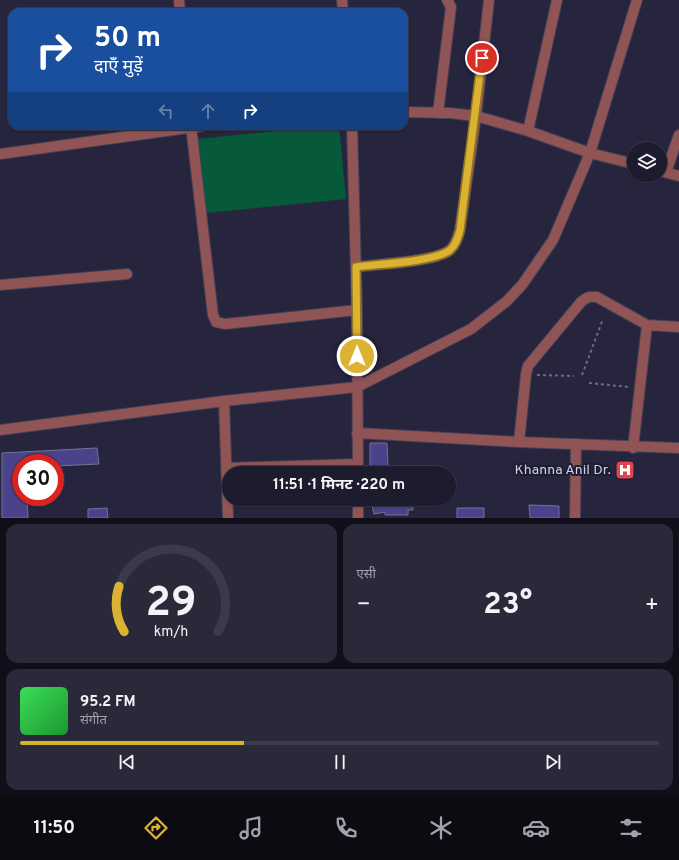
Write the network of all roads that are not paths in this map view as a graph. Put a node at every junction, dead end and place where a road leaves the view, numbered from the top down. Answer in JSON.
{"nodes":[{"id":1,"x":447,"y":0,"type":"edge"},
{"id":2,"x":489,"y":0,"type":"edge"},
{"id":3,"x":557,"y":0,"type":"edge"},
{"id":4,"x":637,"y":0,"type":"edge"},
{"id":5,"x":408,"y":112,"type":"edge"},
{"id":6,"x":438,"y":113,"type":"junction"},
{"id":7,"x":476,"y":116,"type":"junction"},
{"id":8,"x":167,"y":130,"type":"edge"},
{"id":9,"x":195,"y":130,"type":"edge"},
{"id":10,"x":352,"y":130,"type":"edge"},
{"id":11,"x":528,"y":131,"type":"junction"},
{"id":12,"x":679,"y":135,"type":"edge"},
{"id":13,"x":590,"y":153,"type":"junction"},
{"id":14,"x":0,"y":154,"type":"edge"},
{"id":15,"x":627,"y":162,"type":"edge"},
{"id":16,"x":667,"y":162,"type":"edge"},
{"id":17,"x":667,"y":172,"type":"edge"},
{"id":18,"x":679,"y":176,"type":"edge"},
{"id":19,"x":356,"y":267,"type":"junction"},
{"id":20,"x":126,"y":274,"type":"dead end"},
{"id":21,"x":0,"y":285,"type":"edge"},
{"id":22,"x":357,"y":310,"type":"junction"},
{"id":23,"x":647,"y":324,"type":"junction"},
{"id":24,"x":679,"y":328,"type":"edge"},
{"id":25,"x":358,"y":387,"type":"junction"},
{"id":26,"x":224,"y":401,"type":"junction"},
{"id":27,"x":0,"y":430,"type":"edge"},
{"id":28,"x":358,"y":433,"type":"junction"},
{"id":29,"x":519,"y":442,"type":"junction"},
{"id":30,"x":576,"y":444,"type":"junction"},
{"id":31,"x":633,"y":448,"type":"junction"},
{"id":32,"x":679,"y":448,"type":"edge"},
{"id":33,"x":227,"y":466,"type":"edge"},
{"id":34,"x":358,"y":466,"type":"edge"},
{"id":35,"x":228,"y":506,"type":"edge"},
{"id":36,"x":358,"y":506,"type":"edge"},
{"id":37,"x":228,"y":518,"type":"edge"},
{"id":38,"x":358,"y":518,"type":"edge"},
{"id":39,"x":575,"y":518,"type":"edge"}],
"edges":[{"from":1,"to":6,"type":"street"},
{"from":2,"to":7,"type":"street"},
{"from":3,"to":11,"type":"street"},
{"from":4,"to":13,"type":"street"},
{"from":5,"to":6,"type":"street"},
{"from":6,"to":7,"type":"street"},
{"from":7,"to":11,"type":"street"},
{"from":7,"to":19,"type":"street"},
{"from":8,"to":14,"type":"street"},
{"from":9,"to":22,"type":"street"},
{"from":10,"to":19,"type":"street"},
{"from":11,"to":13,"type":"street"},
{"from":12,"to":16,"type":"street"},
{"from":13,"to":15,"type":"street"},
{"from":13,"to":25,"type":"street"},
{"from":17,"to":18,"type":"street"},
{"from":19,"to":22,"type":"street"},
{"from":20,"to":21,"type":"street"},
{"from":22,"to":25,"type":"street"},
{"from":23,"to":24,"type":"street"},
{"from":23,"to":29,"type":"street"},
{"from":23,"to":31,"type":"street"},
{"from":25,"to":26,"type":"street"},
{"from":25,"to":28,"type":"street"},
{"from":26,"to":27,"type":"street"},
{"from":26,"to":33,"type":"street"},
{"from":28,"to":29,"type":"street"},
{"from":28,"to":34,"type":"street"},
{"from":29,"to":30,"type":"street"},
{"from":30,"to":31,"type":"street"},
{"from":30,"to":39,"type":"street"},
{"from":31,"to":32,"type":"street"},
{"from":35,"to":37,"type":"street"},
{"from":36,"to":38,"type":"street"}]}
